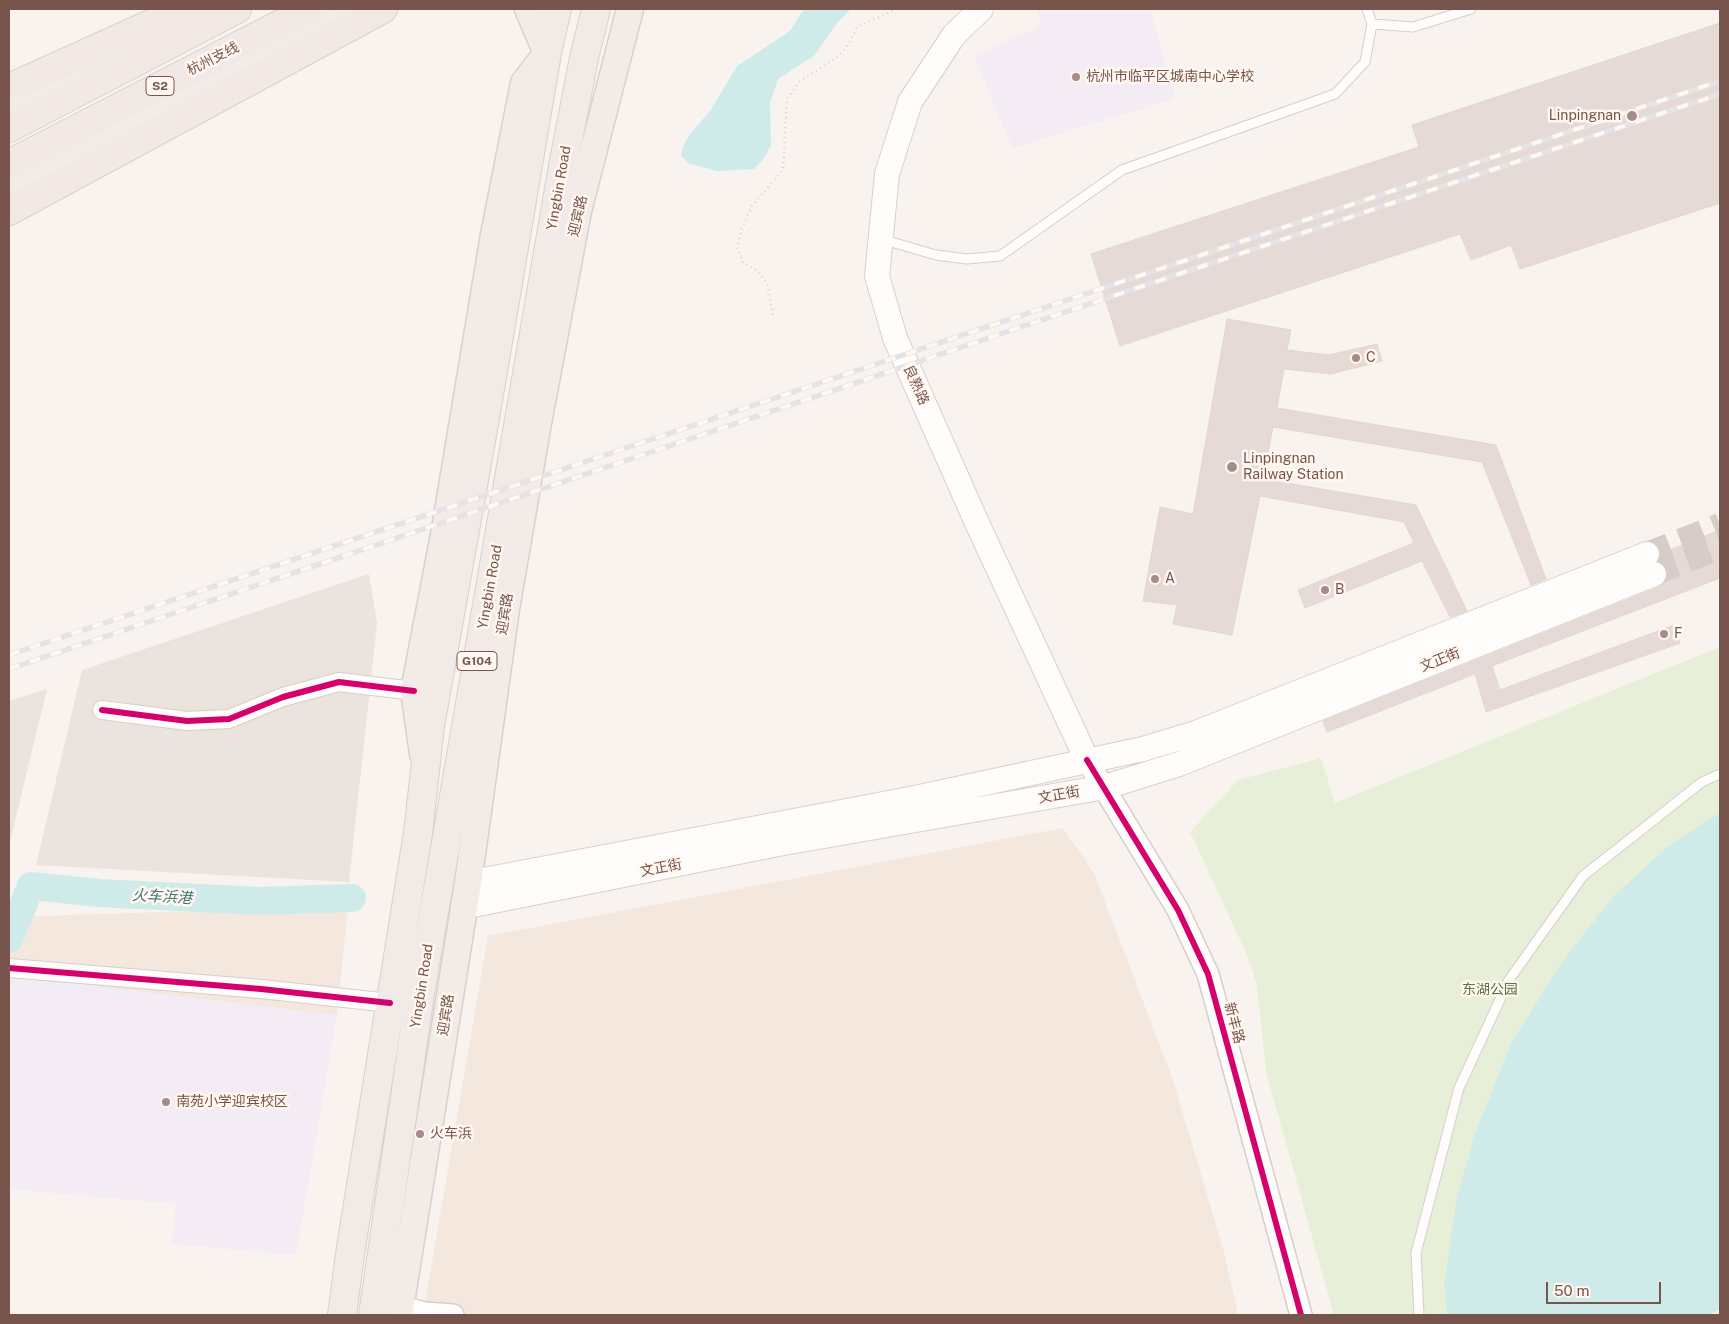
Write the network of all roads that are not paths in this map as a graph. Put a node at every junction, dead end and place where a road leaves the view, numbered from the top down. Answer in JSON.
{"nodes":[{"id":1,"x":184,"y":9,"type":"edge"},
{"id":2,"x":206,"y":9,"type":"edge"},
{"id":3,"x":237,"y":9,"type":"edge"},
{"id":4,"x":310,"y":9,"type":"edge"},
{"id":5,"x":340,"y":9,"type":"edge"},
{"id":6,"x":383,"y":9,"type":"edge"},
{"id":7,"x":528,"y":9,"type":"edge"},
{"id":8,"x":557,"y":9,"type":"edge"},
{"id":9,"x":596,"y":9,"type":"edge"},
{"id":10,"x":630,"y":9,"type":"edge"},
{"id":11,"x":981,"y":9,"type":"edge"},
{"id":12,"x":1367,"y":9,"type":"edge"},
{"id":13,"x":1471,"y":9,"type":"edge"},
{"id":14,"x":1372,"y":24,"type":"junction"},
{"id":15,"x":547,"y":53,"type":"junction"},
{"id":16,"x":9,"y":88,"type":"edge"},
{"id":17,"x":9,"y":108,"type":"edge"},
{"id":18,"x":9,"y":128,"type":"edge"},
{"id":19,"x":9,"y":164,"type":"edge"},
{"id":20,"x":9,"y":181,"type":"edge"},
{"id":21,"x":9,"y":212,"type":"edge"},
{"id":22,"x":881,"y":238,"type":"junction"},
{"id":23,"x":414,"y":691,"type":"junction"},
{"id":24,"x":102,"y":710,"type":"dead end"},
{"id":25,"x":1087,"y":760,"type":"junction"},
{"id":26,"x":425,"y":772,"type":"junction"},
{"id":27,"x":1720,"y":774,"type":"edge"},
{"id":28,"x":1105,"y":787,"type":"junction"},
{"id":29,"x":466,"y":895,"type":"junction"},
{"id":30,"x":9,"y":968,"type":"edge"},
{"id":31,"x":390,"y":1003,"type":"junction"},
{"id":32,"x":399,"y":1311,"type":"edge"},
{"id":33,"x":342,"y":1315,"type":"edge"},
{"id":34,"x":373,"y":1315,"type":"edge"},
{"id":35,"x":453,"y":1315,"type":"edge"},
{"id":36,"x":1301,"y":1315,"type":"edge"},
{"id":37,"x":1419,"y":1315,"type":"edge"}],
"edges":[{"from":1,"to":16,"type":"highway"},
{"from":2,"to":17,"type":"main road"},
{"from":3,"to":18,"type":"highway","number":"S2"},
{"from":4,"to":19,"type":"highway","name":"杭州支线","number":"S2"},
{"from":5,"to":20,"type":"main road"},
{"from":6,"to":21,"type":"highway"},
{"from":7,"to":15,"type":"main road"},
{"from":8,"to":15,"type":"highway","name":"Yingbin Road","number":"G104"},
{"from":9,"to":34,"type":"highway","name":"Yingbin Road","number":"G104"},
{"from":10,"to":29,"type":"main road","name":"迎宾路"},
{"from":11,"to":22,"type":"main road","name":"良熟路"},
{"from":12,"to":14,"type":"lane"},
{"from":13,"to":14,"type":"lane"},
{"from":14,"to":22,"type":"lane"},
{"from":15,"to":23,"type":"main road"},
{"from":15,"to":26,"type":"highway","name":"Yingbin Road","number":"G104"},
{"from":22,"to":25,"type":"main road","name":"良熟路"},
{"from":23,"to":24,"type":"street"},
{"from":23,"to":26,"type":"main road"},
{"from":25,"to":28,"type":"street","name":"新丰路"},
{"from":25,"to":28,"type":"main road","name":"文正街"},
{"from":25,"to":29,"type":"main road","name":"文正街"},
{"from":26,"to":31,"type":"highway","name":"Yingbin Road","number":"G104"},
{"from":27,"to":37,"type":"lane"},
{"from":28,"to":29,"type":"main road","name":"文正街"},
{"from":28,"to":36,"type":"street","name":"新丰路"},
{"from":29,"to":32,"type":"main road","name":"迎宾路"},
{"from":30,"to":31,"type":"street"},
{"from":31,"to":33,"type":"highway","name":"Yingbin Road","number":"G104"},
{"from":32,"to":35,"type":"street"}]}
